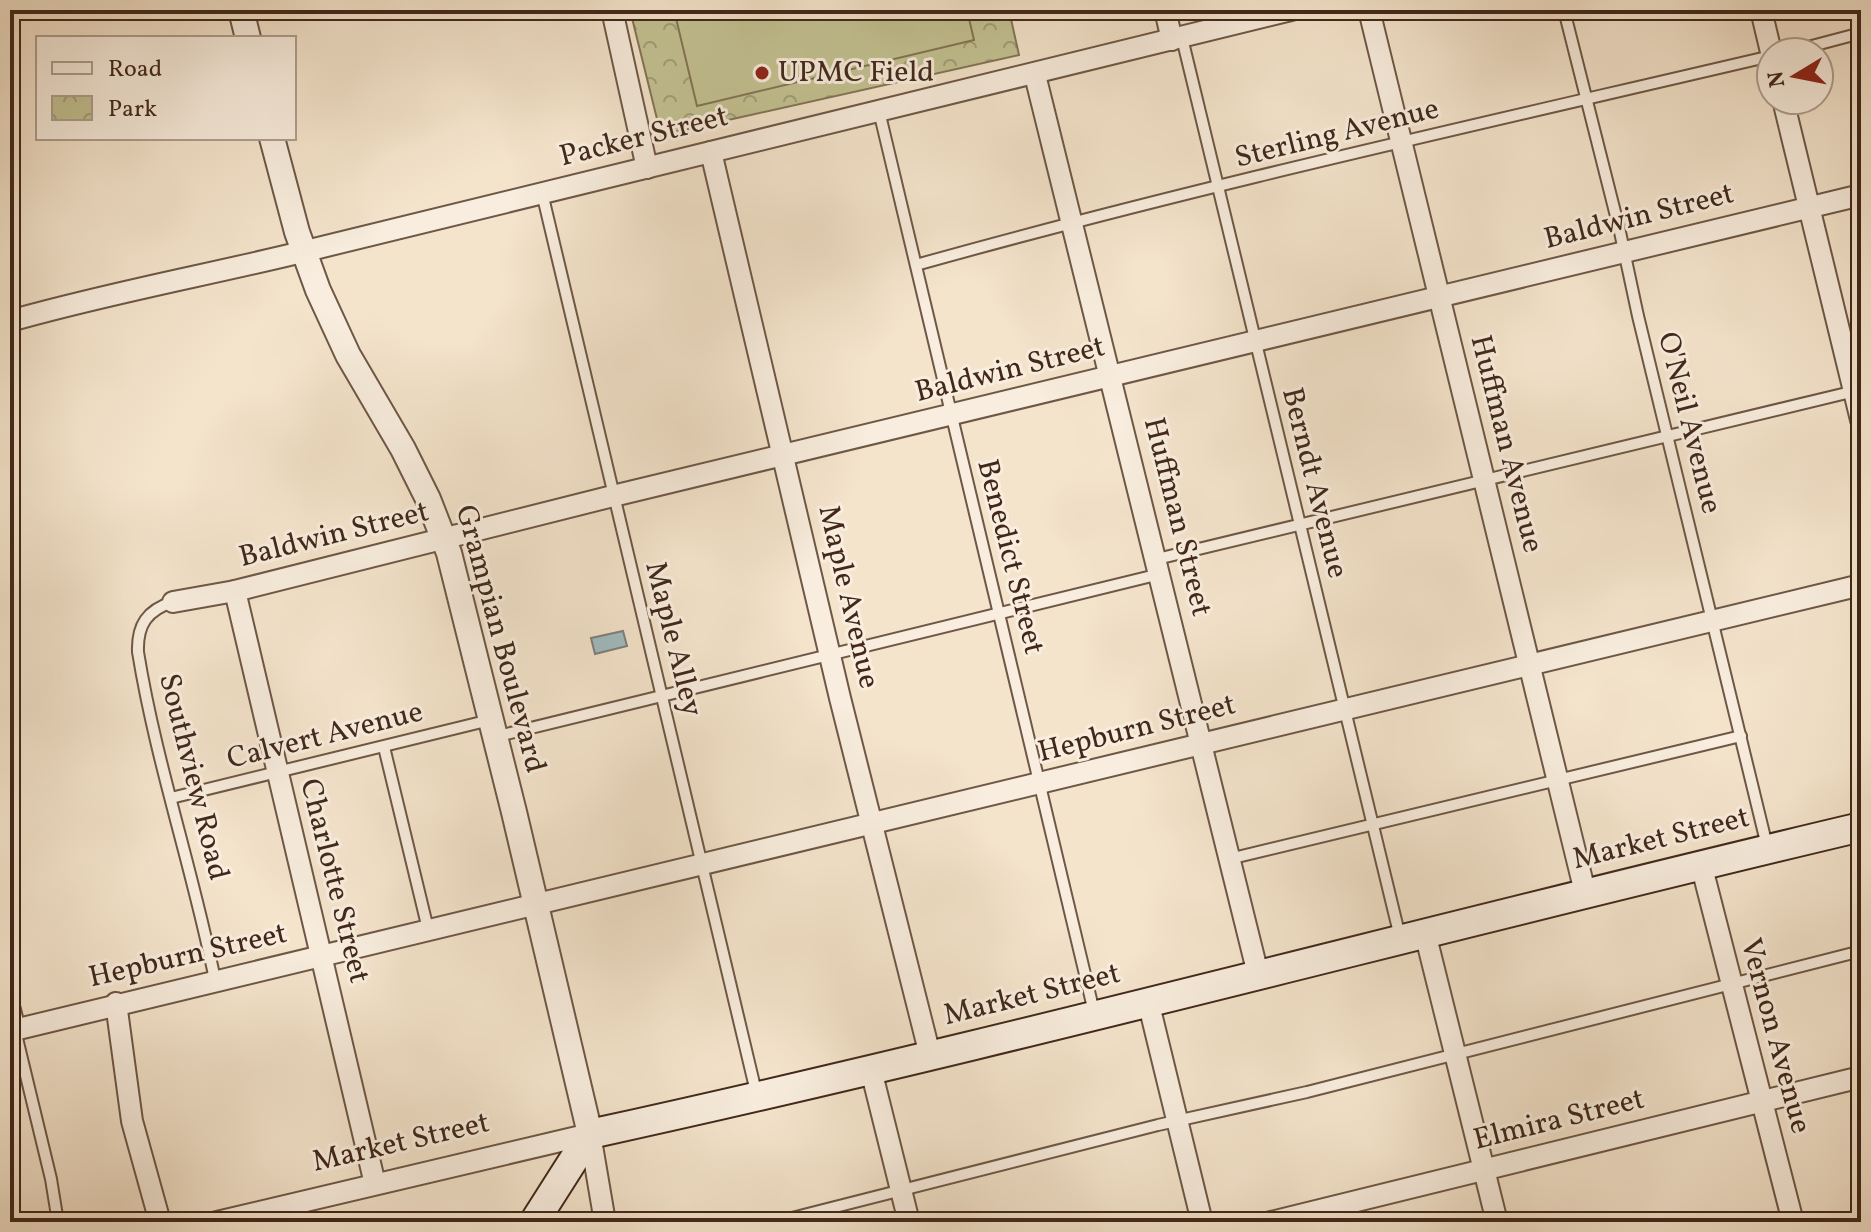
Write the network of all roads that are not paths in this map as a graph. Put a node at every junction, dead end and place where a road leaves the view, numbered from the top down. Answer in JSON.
{"nodes":[{"id":1,"x":241,"y":10,"type":"edge"},
{"id":2,"x":612,"y":10,"type":"edge"},
{"id":3,"x":1165,"y":10,"type":"edge"},
{"id":4,"x":1291,"y":10,"type":"edge"},
{"id":5,"x":1369,"y":10,"type":"edge"},
{"id":6,"x":1564,"y":10,"type":"edge"},
{"id":7,"x":1761,"y":10,"type":"edge"},
{"id":8,"x":1861,"y":33,"type":"edge"},
{"id":9,"x":248,"y":36,"type":"edge"},
{"id":10,"x":1767,"y":36,"type":"edge"},
{"id":11,"x":1177,"y":39,"type":"junction"},
{"id":12,"x":1835,"y":40,"type":"edge"},
{"id":13,"x":1755,"y":58,"type":"edge"},
{"id":14,"x":1035,"y":75,"type":"junction"},
{"id":15,"x":1585,"y":99,"type":"junction"},
{"id":16,"x":879,"y":111,"type":"junction"},
{"id":17,"x":1787,"y":116,"type":"edge"},
{"id":18,"x":273,"y":140,"type":"edge"},
{"id":19,"x":1402,"y":142,"type":"junction"},
{"id":20,"x":711,"y":152,"type":"junction"},
{"id":21,"x":647,"y":168,"type":"junction"},
{"id":22,"x":1218,"y":188,"type":"junction"},
{"id":23,"x":542,"y":193,"type":"junction"},
{"id":24,"x":1861,"y":195,"type":"edge"},
{"id":25,"x":1809,"y":206,"type":"junction"},
{"id":26,"x":1073,"y":223,"type":"junction"},
{"id":27,"x":1625,"y":251,"type":"junction"},
{"id":28,"x":303,"y":252,"type":"junction"},
{"id":29,"x":916,"y":265,"type":"junction"},
{"id":30,"x":1439,"y":298,"type":"junction"},
{"id":31,"x":10,"y":321,"type":"edge"},
{"id":32,"x":1255,"y":342,"type":"junction"},
{"id":33,"x":1110,"y":377,"type":"junction"},
{"id":34,"x":1858,"y":390,"type":"edge"},
{"id":35,"x":951,"y":416,"type":"junction"},
{"id":36,"x":1861,"y":420,"type":"edge"},
{"id":37,"x":1669,"y":436,"type":"junction"},
{"id":38,"x":784,"y":455,"type":"junction"},
{"id":39,"x":1485,"y":480,"type":"junction"},
{"id":40,"x":613,"y":496,"type":"junction"},
{"id":41,"x":1301,"y":524,"type":"junction"},
{"id":42,"x":444,"y":539,"type":"junction"},
{"id":43,"x":1158,"y":567,"type":"junction"},
{"id":44,"x":1861,"y":585,"type":"edge"},
{"id":45,"x":235,"y":591,"type":"junction"},
{"id":46,"x":173,"y":602,"type":"joint"},
{"id":47,"x":999,"y":615,"type":"junction"},
{"id":48,"x":1713,"y":621,"type":"junction"},
{"id":49,"x":830,"y":655,"type":"junction"},
{"id":50,"x":1529,"y":665,"type":"junction"},
{"id":51,"x":662,"y":695,"type":"junction"},
{"id":52,"x":1346,"y":709,"type":"junction"},
{"id":53,"x":492,"y":729,"type":"junction"},
{"id":54,"x":1741,"y":736,"type":"junction"},
{"id":55,"x":1202,"y":744,"type":"junction"},
{"id":56,"x":384,"y":747,"type":"junction"},
{"id":57,"x":277,"y":773,"type":"junction"},
{"id":58,"x":1559,"y":780,"type":"junction"},
{"id":59,"x":1039,"y":785,"type":"junction"},
{"id":60,"x":171,"y":798,"type":"junction"},
{"id":61,"x":873,"y":822,"type":"junction"},
{"id":62,"x":1373,"y":824,"type":"junction"},
{"id":63,"x":1861,"y":827,"type":"edge"},
{"id":64,"x":1768,"y":848,"type":"junction"},
{"id":65,"x":1229,"y":859,"type":"junction"},
{"id":66,"x":702,"y":864,"type":"junction"},
{"id":67,"x":1701,"y":864,"type":"junction"},
{"id":68,"x":1585,"y":892,"type":"junction"},
{"id":69,"x":534,"y":903,"type":"junction"},
{"id":70,"x":428,"y":929,"type":"junction"},
{"id":71,"x":1412,"y":936,"type":"junction"},
{"id":72,"x":1861,"y":951,"type":"edge"},
{"id":73,"x":321,"y":955,"type":"junction"},
{"id":74,"x":1258,"y":974,"type":"junction"},
{"id":75,"x":215,"y":980,"type":"junction"},
{"id":76,"x":1731,"y":984,"type":"junction"},
{"id":77,"x":1148,"y":1001,"type":"junction"},
{"id":78,"x":116,"y":1003,"type":"junction"},
{"id":79,"x":1095,"y":1014,"type":"junction"},
{"id":80,"x":12,"y":1023,"type":"edge"},
{"id":81,"x":1455,"y":1053,"type":"junction"},
{"id":82,"x":930,"y":1055,"type":"junction"},
{"id":83,"x":871,"y":1070,"type":"junction"},
{"id":84,"x":1861,"y":1077,"type":"edge"},
{"id":85,"x":758,"y":1098,"type":"junction"},
{"id":86,"x":1762,"y":1101,"type":"junction"},
{"id":87,"x":1177,"y":1121,"type":"junction"},
{"id":88,"x":590,"y":1134,"type":"junction"},
{"id":89,"x":1484,"y":1169,"type":"junction"},
{"id":90,"x":375,"y":1184,"type":"junction"},
{"id":91,"x":901,"y":1191,"type":"junction"},
{"id":92,"x":58,"y":1222,"type":"edge"},
{"id":93,"x":160,"y":1222,"type":"edge"},
{"id":94,"x":217,"y":1222,"type":"edge"},
{"id":95,"x":534,"y":1222,"type":"edge"},
{"id":96,"x":605,"y":1222,"type":"edge"},
{"id":97,"x":776,"y":1222,"type":"edge"},
{"id":98,"x":909,"y":1222,"type":"edge"},
{"id":99,"x":1202,"y":1222,"type":"edge"},
{"id":100,"x":1271,"y":1222,"type":"edge"},
{"id":101,"x":1497,"y":1222,"type":"edge"},
{"id":102,"x":1793,"y":1222,"type":"edge"}],
"edges":[{"from":1,"to":9,"type":"street"},
{"from":2,"to":21,"type":"street"},
{"from":3,"to":11,"type":"street"},
{"from":4,"to":11,"type":"street","name":"Packer Street"},
{"from":5,"to":19,"type":"street","name":"Huffman Avenue"},
{"from":6,"to":15,"type":"lane","name":"O'Neil Avenue"},
{"from":7,"to":10,"type":"street"},
{"from":8,"to":12,"type":"lane"},
{"from":11,"to":14,"type":"street","name":"Packer Street"},
{"from":11,"to":22,"type":"lane","name":"Berndt Avenue"},
{"from":13,"to":15,"type":"lane","name":"Sterling Avenue"},
{"from":14,"to":16,"type":"street","name":"Packer Street"},
{"from":14,"to":26,"type":"street","name":"Huffman Street"},
{"from":15,"to":19,"type":"lane","name":"Sterling Avenue"},
{"from":15,"to":27,"type":"lane","name":"O'Neil Avenue"},
{"from":16,"to":20,"type":"street","name":"Packer Street"},
{"from":16,"to":29,"type":"lane","name":"Benedict Street"},
{"from":17,"to":25,"type":"street"},
{"from":18,"to":28,"type":"street","name":"Grampian Boulevard"},
{"from":19,"to":22,"type":"lane","name":"Sterling Avenue"},
{"from":19,"to":30,"type":"street","name":"Huffman Avenue"},
{"from":20,"to":21,"type":"street","name":"Packer Street"},
{"from":20,"to":38,"type":"street","name":"Maple Avenue"},
{"from":21,"to":23,"type":"street","name":"Packer Street"},
{"from":22,"to":26,"type":"lane","name":"Sterling Avenue"},
{"from":22,"to":32,"type":"lane","name":"Berndt Avenue"},
{"from":23,"to":28,"type":"street","name":"Packer Street"},
{"from":23,"to":40,"type":"lane","name":"Maple Alley"},
{"from":24,"to":25,"type":"street","name":"Baldwin Street"},
{"from":25,"to":27,"type":"street","name":"Baldwin Street"},
{"from":25,"to":34,"type":"street"},
{"from":26,"to":29,"type":"lane","name":"Sterling Avenue"},
{"from":26,"to":33,"type":"street","name":"Huffman Street"},
{"from":27,"to":30,"type":"street","name":"Baldwin Street"},
{"from":27,"to":37,"type":"lane","name":"O'Neil Avenue"},
{"from":28,"to":31,"type":"street","name":"Packer Street"},
{"from":28,"to":42,"type":"street","name":"Grampian Boulevard"},
{"from":29,"to":35,"type":"lane","name":"Benedict Street"},
{"from":30,"to":32,"type":"street","name":"Baldwin Street"},
{"from":30,"to":39,"type":"street","name":"Huffman Avenue"},
{"from":32,"to":33,"type":"street","name":"Baldwin Street"},
{"from":32,"to":41,"type":"lane","name":"Berndt Avenue"},
{"from":33,"to":35,"type":"street","name":"Baldwin Street"},
{"from":33,"to":43,"type":"street","name":"Huffman Street"},
{"from":34,"to":36,"type":"street"},
{"from":34,"to":37,"type":"lane","name":"Calvert Avenue"},
{"from":35,"to":38,"type":"street","name":"Baldwin Street"},
{"from":35,"to":47,"type":"lane","name":"Benedict Street"},
{"from":37,"to":39,"type":"lane","name":"Calvert Avenue"},
{"from":37,"to":48,"type":"lane","name":"O'Neil Avenue"},
{"from":38,"to":40,"type":"street","name":"Baldwin Street"},
{"from":38,"to":49,"type":"street","name":"Maple Avenue"},
{"from":39,"to":41,"type":"lane","name":"Calvert Avenue"},
{"from":39,"to":50,"type":"street","name":"Huffman Avenue"},
{"from":40,"to":42,"type":"street","name":"Baldwin Street"},
{"from":40,"to":51,"type":"lane","name":"Maple Alley"},
{"from":41,"to":43,"type":"lane","name":"Calvert Avenue"},
{"from":41,"to":52,"type":"lane","name":"Berndt Avenue"},
{"from":42,"to":45,"type":"street","name":"Baldwin Street"},
{"from":42,"to":53,"type":"street","name":"Grampian Boulevard"},
{"from":43,"to":47,"type":"lane","name":"Calvert Avenue"},
{"from":43,"to":55,"type":"street","name":"Huffman Street"},
{"from":44,"to":48,"type":"street","name":"Hepburn Street"},
{"from":45,"to":46,"type":"street","name":"Baldwin Street"},
{"from":45,"to":57,"type":"street","name":"Charlotte Street"},
{"from":46,"to":60,"type":"lane","name":"Southview Road"},
{"from":47,"to":49,"type":"lane","name":"Calvert Avenue"},
{"from":47,"to":59,"type":"lane","name":"Benedict Street"},
{"from":48,"to":50,"type":"street","name":"Hepburn Street"},
{"from":48,"to":54,"type":"lane","name":"O'Neil Avenue"},
{"from":49,"to":51,"type":"lane","name":"Calvert Avenue"},
{"from":49,"to":61,"type":"street","name":"Maple Avenue"},
{"from":50,"to":52,"type":"street","name":"Hepburn Street"},
{"from":50,"to":58,"type":"street","name":"Huffman Avenue"},
{"from":51,"to":53,"type":"lane","name":"Calvert Avenue"},
{"from":51,"to":66,"type":"lane","name":"Maple Alley"},
{"from":52,"to":55,"type":"street","name":"Hepburn Street"},
{"from":52,"to":62,"type":"lane","name":"Berndt Avenue"},
{"from":53,"to":56,"type":"lane","name":"Calvert Avenue"},
{"from":53,"to":69,"type":"street","name":"Grampian Boulevard"},
{"from":54,"to":58,"type":"lane"},
{"from":54,"to":64,"type":"lane","name":"O'Neil Avenue"},
{"from":55,"to":59,"type":"street","name":"Hepburn Street"},
{"from":55,"to":65,"type":"street","name":"Huffman Street"},
{"from":56,"to":57,"type":"lane","name":"Calvert Avenue"},
{"from":56,"to":70,"type":"lane"},
{"from":57,"to":60,"type":"lane","name":"Calvert Avenue"},
{"from":57,"to":73,"type":"street","name":"Charlotte Street"},
{"from":58,"to":62,"type":"lane"},
{"from":58,"to":68,"type":"street","name":"Huffman Avenue"},
{"from":59,"to":61,"type":"street","name":"Hepburn Street"},
{"from":59,"to":79,"type":"lane","name":"Benedict Street"},
{"from":60,"to":75,"type":"lane","name":"Southview Road"},
{"from":61,"to":66,"type":"street","name":"Hepburn Street"},
{"from":61,"to":82,"type":"street","name":"Maple Avenue"},
{"from":62,"to":65,"type":"lane"},
{"from":62,"to":71,"type":"lane","name":"Berndt Avenue"},
{"from":63,"to":64,"type":"main road","name":"Market Street"},
{"from":64,"to":67,"type":"main road","name":"Market Street"},
{"from":65,"to":74,"type":"street","name":"Huffman Street"},
{"from":66,"to":69,"type":"street","name":"Hepburn Street"},
{"from":66,"to":85,"type":"lane","name":"Maple Alley"},
{"from":67,"to":68,"type":"main road","name":"Market Street"},
{"from":67,"to":76,"type":"street","name":"Vernon Avenue"},
{"from":68,"to":71,"type":"main road","name":"Market Street"},
{"from":69,"to":70,"type":"street","name":"Hepburn Street"},
{"from":69,"to":88,"type":"street","name":"Grampian Boulevard"},
{"from":70,"to":73,"type":"street","name":"Hepburn Street"},
{"from":71,"to":74,"type":"main road","name":"Market Street"},
{"from":71,"to":81,"type":"street"},
{"from":72,"to":76,"type":"lane"},
{"from":73,"to":75,"type":"street","name":"Hepburn Street"},
{"from":73,"to":90,"type":"street","name":"Charlotte Street"},
{"from":74,"to":77,"type":"main road","name":"Market Street"},
{"from":75,"to":78,"type":"street","name":"Hepburn Street"},
{"from":76,"to":81,"type":"lane"},
{"from":76,"to":86,"type":"street","name":"Vernon Avenue"},
{"from":77,"to":79,"type":"main road","name":"Market Street"},
{"from":77,"to":87,"type":"street"},
{"from":78,"to":80,"type":"street","name":"Hepburn Street"},
{"from":78,"to":93,"type":"street"},
{"from":79,"to":82,"type":"main road","name":"Market Street"},
{"from":80,"to":92,"type":"lane"},
{"from":81,"to":87,"type":"lane"},
{"from":81,"to":89,"type":"street"},
{"from":82,"to":83,"type":"main road","name":"Market Street"},
{"from":83,"to":85,"type":"main road","name":"Market Street"},
{"from":83,"to":91,"type":"street"},
{"from":84,"to":86,"type":"street","name":"Elmira Street"},
{"from":85,"to":88,"type":"main road","name":"Market Street"},
{"from":86,"to":89,"type":"street","name":"Elmira Street"},
{"from":86,"to":102,"type":"street","name":"Vernon Avenue"},
{"from":87,"to":91,"type":"lane"},
{"from":87,"to":99,"type":"street"},
{"from":88,"to":90,"type":"street","name":"Market Street"},
{"from":88,"to":95,"type":"main road"},
{"from":88,"to":96,"type":"street"},
{"from":89,"to":100,"type":"street","name":"Elmira Street"},
{"from":89,"to":101,"type":"street"},
{"from":90,"to":94,"type":"street","name":"Market Street"},
{"from":91,"to":97,"type":"lane"},
{"from":91,"to":98,"type":"street"}]}
